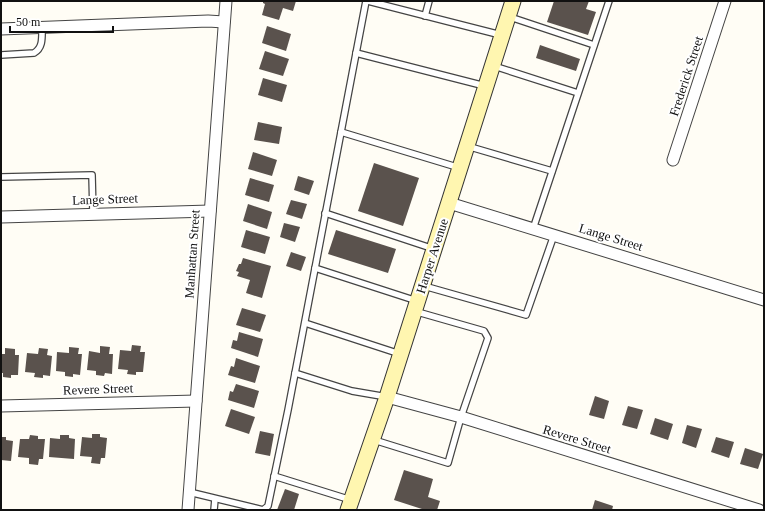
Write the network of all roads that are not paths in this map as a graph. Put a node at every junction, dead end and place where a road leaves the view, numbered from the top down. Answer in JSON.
{"nodes":[{"id":1,"x":226,"y":1,"type":"edge"},
{"id":2,"x":367,"y":1,"type":"edge"},
{"id":3,"x":429,"y":1,"type":"edge"},
{"id":4,"x":513,"y":1,"type":"edge"},
{"id":5,"x":609,"y":1,"type":"edge"},
{"id":6,"x":725,"y":1,"type":"edge"},
{"id":7,"x":426,"y":16,"type":"junction"},
{"id":8,"x":508,"y":16,"type":"junction"},
{"id":9,"x":1,"y":22,"type":"edge"},
{"id":10,"x":224,"y":22,"type":"junction"},
{"id":11,"x":42,"y":28,"type":"junction"},
{"id":12,"x":1,"y":29,"type":"edge"},
{"id":13,"x":502,"y":35,"type":"junction"},
{"id":14,"x":594,"y":45,"type":"junction"},
{"id":15,"x":356,"y":53,"type":"junction"},
{"id":16,"x":1,"y":54,"type":"edge"},
{"id":17,"x":492,"y":66,"type":"junction"},
{"id":18,"x":485,"y":86,"type":"junction"},
{"id":19,"x":578,"y":93,"type":"junction"},
{"id":20,"x":341,"y":132,"type":"junction"},
{"id":21,"x":467,"y":145,"type":"junction"},
{"id":22,"x":673,"y":160,"type":"dead end"},
{"id":23,"x":460,"y":168,"type":"junction"},
{"id":24,"x":552,"y":172,"type":"junction"},
{"id":25,"x":1,"y":177,"type":"edge"},
{"id":26,"x":449,"y":203,"type":"junction"},
{"id":27,"x":210,"y":211,"type":"junction"},
{"id":28,"x":325,"y":213,"type":"junction"},
{"id":29,"x":93,"y":214,"type":"junction"},
{"id":30,"x":1,"y":217,"type":"edge"},
{"id":31,"x":533,"y":228,"type":"junction"},
{"id":32,"x":554,"y":235,"type":"junction"},
{"id":33,"x":434,"y":249,"type":"junction"},
{"id":34,"x":315,"y":268,"type":"junction"},
{"id":35,"x":422,"y":286,"type":"junction"},
{"id":36,"x":764,"y":300,"type":"edge"},
{"id":37,"x":416,"y":306,"type":"junction"},
{"id":38,"x":304,"y":323,"type":"junction"},
{"id":39,"x":400,"y":354,"type":"junction"},
{"id":40,"x":295,"y":373,"type":"junction"},
{"id":41,"x":387,"y":397,"type":"junction"},
{"id":42,"x":196,"y":401,"type":"junction"},
{"id":43,"x":1,"y":406,"type":"edge"},
{"id":44,"x":462,"y":417,"type":"junction"},
{"id":45,"x":372,"y":440,"type":"junction"},
{"id":46,"x":274,"y":476,"type":"junction"},
{"id":47,"x":189,"y":492,"type":"junction"},
{"id":48,"x":215,"y":499,"type":"junction"},
{"id":49,"x":350,"y":505,"type":"edge"},
{"id":50,"x":188,"y":510,"type":"edge"},
{"id":51,"x":214,"y":510,"type":"edge"},
{"id":52,"x":759,"y":510,"type":"edge"}],
"edges":[{"from":1,"to":10,"type":"street","name":"Manhattan Street"},
{"from":2,"to":7,"type":"lane"},
{"from":2,"to":15,"type":"lane"},
{"from":3,"to":7,"type":"lane"},
{"from":4,"to":8,"type":"main road","name":"Harper Avenue"},
{"from":5,"to":14,"type":"lane"},
{"from":6,"to":22,"type":"street","name":"Frederick Street"},
{"from":7,"to":13,"type":"lane"},
{"from":8,"to":13,"type":"main road","name":"Harper Avenue"},
{"from":8,"to":14,"type":"lane"},
{"from":9,"to":12,"type":"lane"},
{"from":10,"to":11,"type":"street"},
{"from":10,"to":27,"type":"street","name":"Manhattan Street"},
{"from":11,"to":12,"type":"street"},
{"from":11,"to":16,"type":"lane"},
{"from":13,"to":17,"type":"main road","name":"Harper Avenue"},
{"from":14,"to":19,"type":"lane"},
{"from":15,"to":18,"type":"lane"},
{"from":15,"to":20,"type":"lane"},
{"from":17,"to":18,"type":"main road","name":"Harper Avenue"},
{"from":17,"to":19,"type":"lane"},
{"from":18,"to":21,"type":"main road","name":"Harper Avenue"},
{"from":19,"to":24,"type":"lane"},
{"from":20,"to":23,"type":"lane"},
{"from":20,"to":28,"type":"lane"},
{"from":21,"to":23,"type":"main road","name":"Harper Avenue"},
{"from":21,"to":24,"type":"lane"},
{"from":23,"to":26,"type":"main road","name":"Harper Avenue"},
{"from":24,"to":31,"type":"lane"},
{"from":25,"to":29,"type":"lane"},
{"from":26,"to":31,"type":"street","name":"Lange Street"},
{"from":26,"to":33,"type":"main road","name":"Harper Avenue"},
{"from":27,"to":29,"type":"street","name":"Lange Street"},
{"from":27,"to":42,"type":"street","name":"Manhattan Street"},
{"from":28,"to":33,"type":"lane"},
{"from":28,"to":34,"type":"lane"},
{"from":29,"to":30,"type":"street","name":"Lange Street"},
{"from":31,"to":32,"type":"street","name":"Lange Street"},
{"from":32,"to":35,"type":"lane"},
{"from":32,"to":36,"type":"street","name":"Lange Street"},
{"from":33,"to":35,"type":"main road","name":"Harper Avenue"},
{"from":34,"to":37,"type":"lane"},
{"from":34,"to":38,"type":"lane"},
{"from":35,"to":37,"type":"main road","name":"Harper Avenue"},
{"from":37,"to":39,"type":"main road","name":"Harper Avenue"},
{"from":37,"to":44,"type":"lane"},
{"from":38,"to":39,"type":"lane"},
{"from":38,"to":40,"type":"lane"},
{"from":39,"to":41,"type":"main road","name":"Harper Avenue"},
{"from":40,"to":41,"type":"lane"},
{"from":40,"to":46,"type":"lane"},
{"from":41,"to":44,"type":"street","name":"Revere Street"},
{"from":41,"to":45,"type":"main road","name":"Harper Avenue"},
{"from":42,"to":43,"type":"street","name":"Revere Street"},
{"from":42,"to":47,"type":"street","name":"Manhattan Street"},
{"from":44,"to":45,"type":"lane"},
{"from":44,"to":52,"type":"street","name":"Revere Street"},
{"from":45,"to":49,"type":"main road","name":"Harper Avenue"},
{"from":46,"to":48,"type":"lane"},
{"from":46,"to":49,"type":"lane"},
{"from":47,"to":48,"type":"lane"},
{"from":47,"to":50,"type":"street","name":"Manhattan Street"},
{"from":48,"to":51,"type":"lane"}]}
